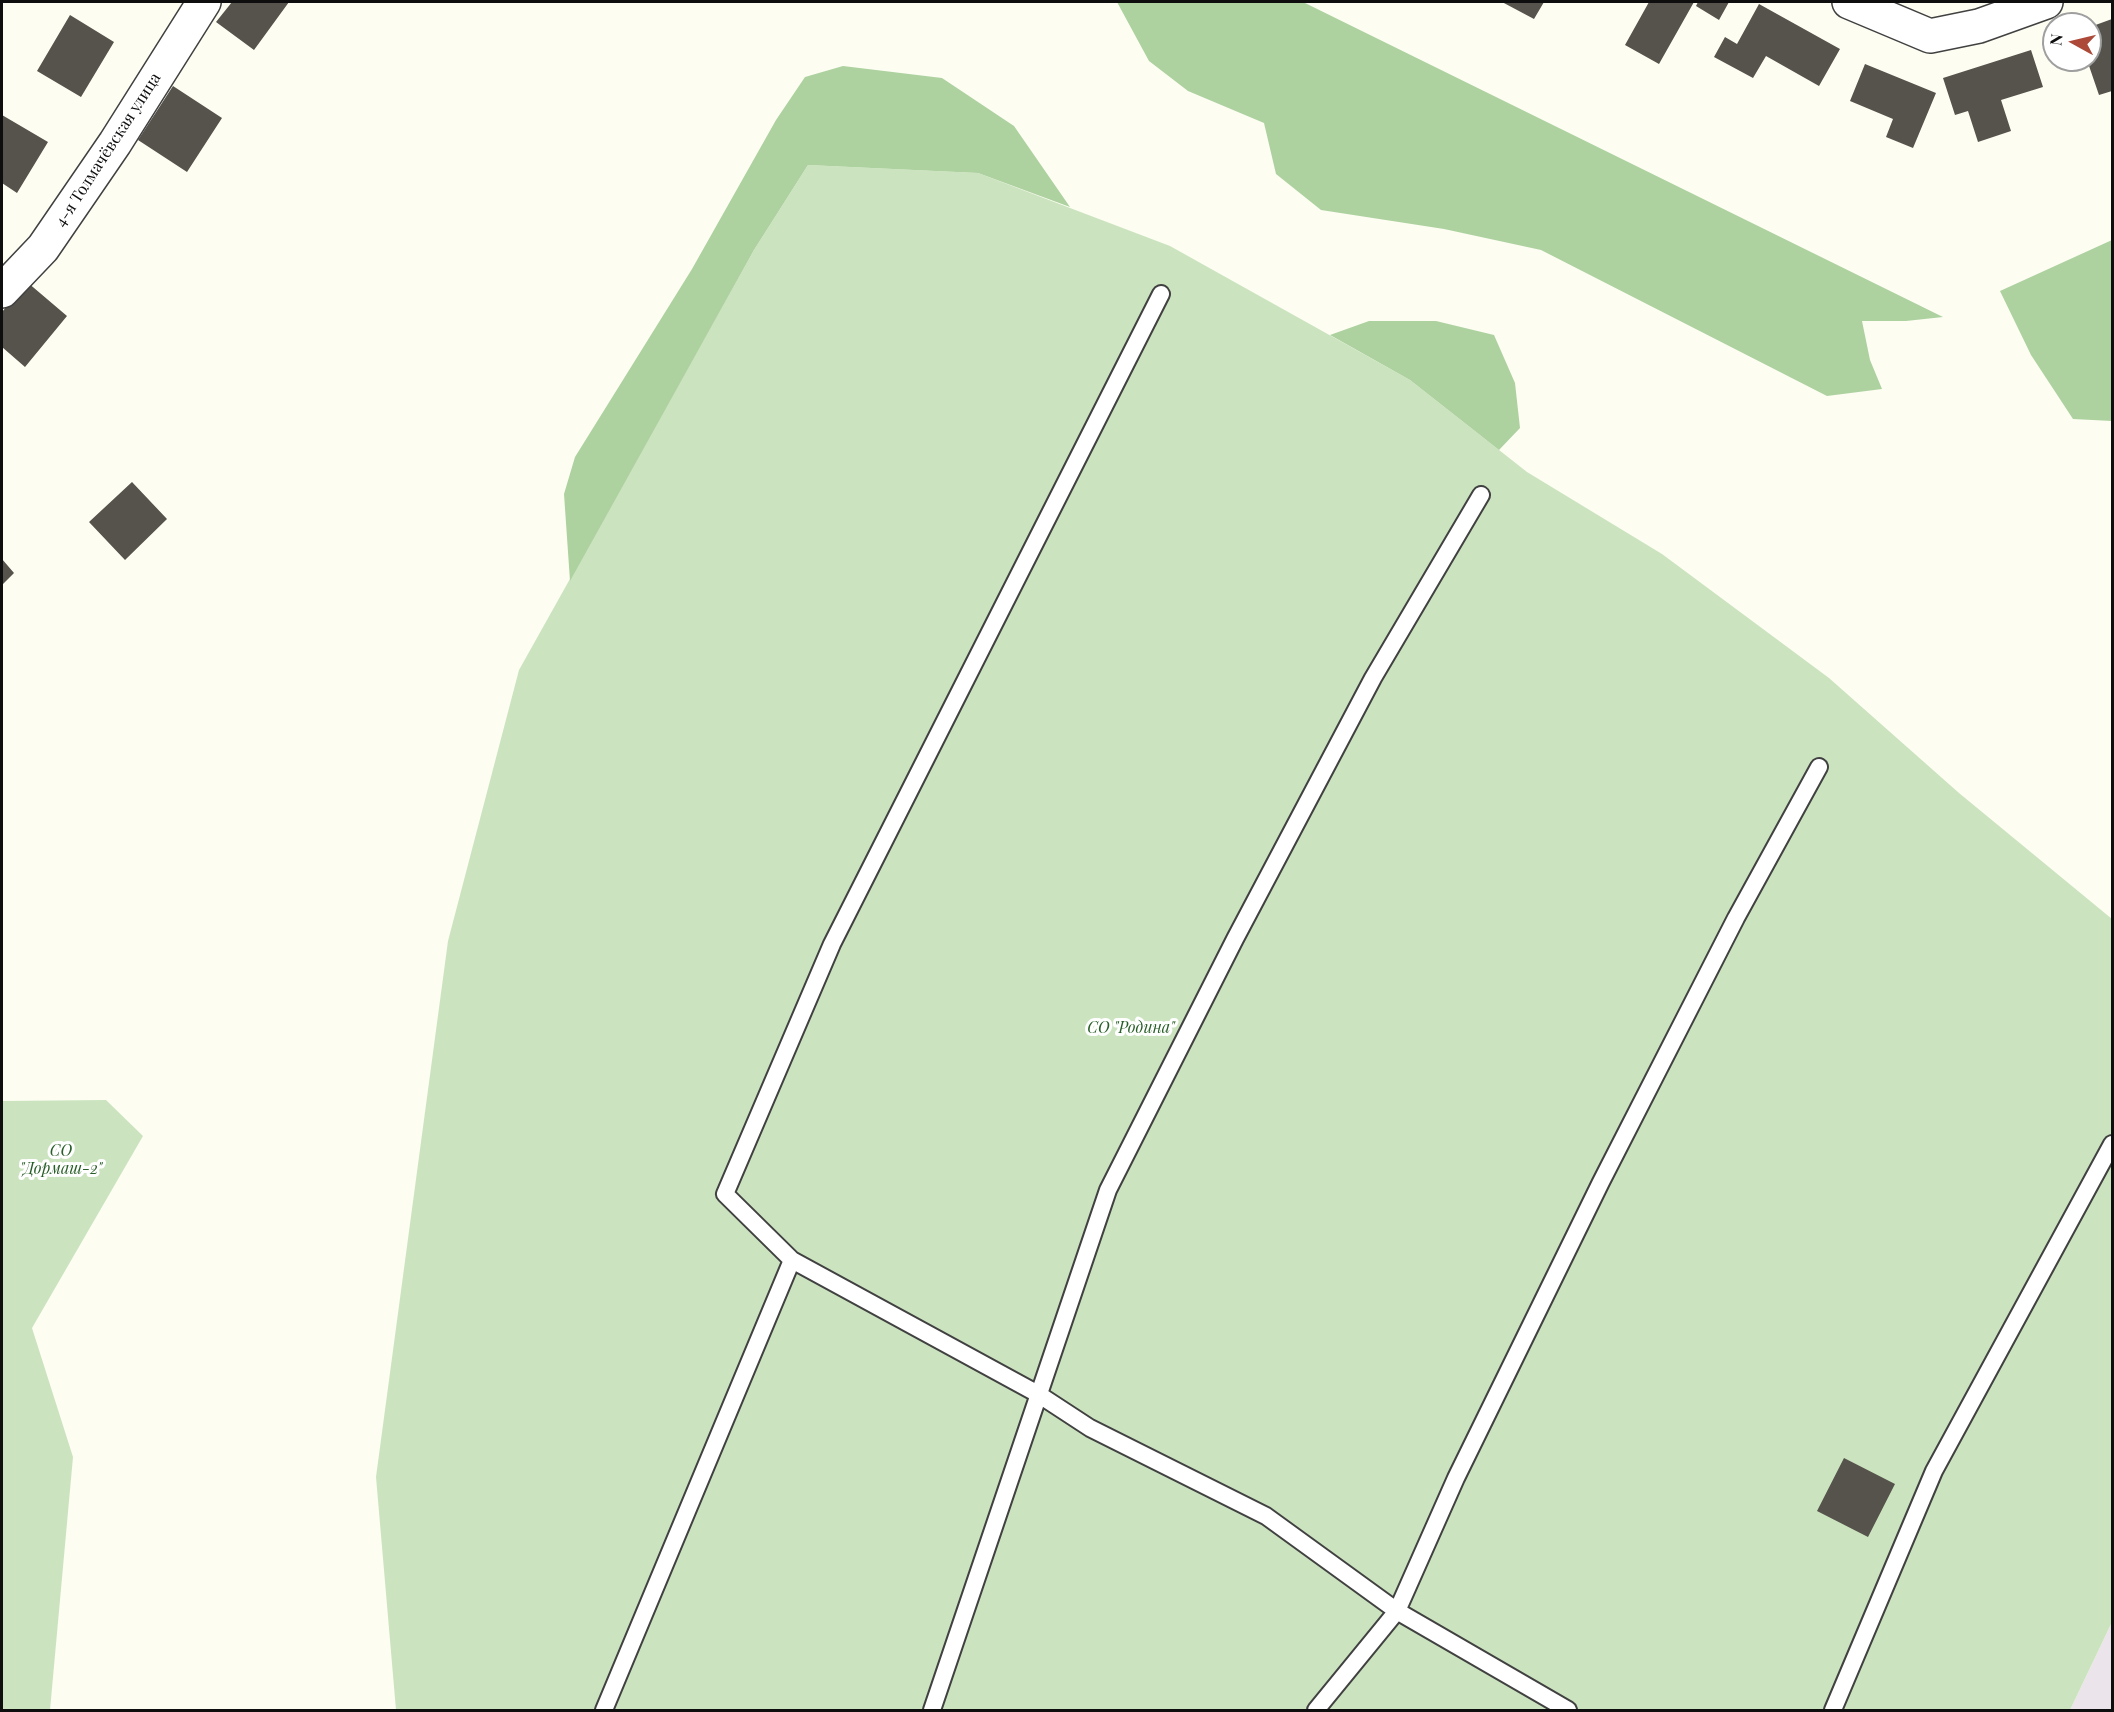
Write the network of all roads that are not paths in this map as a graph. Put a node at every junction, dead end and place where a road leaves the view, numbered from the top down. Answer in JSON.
{"nodes":[{"id":1,"x":204,"y":2,"type":"edge"},
{"id":2,"x":1849,"y":2,"type":"edge"},
{"id":3,"x":2046,"y":2,"type":"edge"},
{"id":4,"x":2,"y":291,"type":"edge"},
{"id":5,"x":1161,"y":294,"type":"dead end"},
{"id":6,"x":1481,"y":495,"type":"dead end"},
{"id":7,"x":1819,"y":767,"type":"dead end"},
{"id":8,"x":2112,"y":1144,"type":"edge"},
{"id":9,"x":792,"y":1260,"type":"junction"},
{"id":10,"x":1038,"y":1394,"type":"junction"},
{"id":11,"x":1397,"y":1611,"type":"junction"},
{"id":12,"x":604,"y":1710,"type":"edge"},
{"id":13,"x":932,"y":1710,"type":"edge"},
{"id":14,"x":1316,"y":1710,"type":"edge"},
{"id":15,"x":1568,"y":1710,"type":"edge"},
{"id":16,"x":1833,"y":1710,"type":"edge"}],
"edges":[{"from":1,"to":4,"type":"street","name":"4-я Толмачёвская улица"},
{"from":2,"to":3,"type":"street"},
{"from":5,"to":9,"type":"lane"},
{"from":6,"to":10,"type":"lane"},
{"from":7,"to":11,"type":"lane"},
{"from":8,"to":16,"type":"lane"},
{"from":9,"to":10,"type":"lane"},
{"from":9,"to":12,"type":"lane"},
{"from":10,"to":11,"type":"lane"},
{"from":10,"to":13,"type":"lane"},
{"from":11,"to":14,"type":"lane"},
{"from":11,"to":15,"type":"lane"}]}
